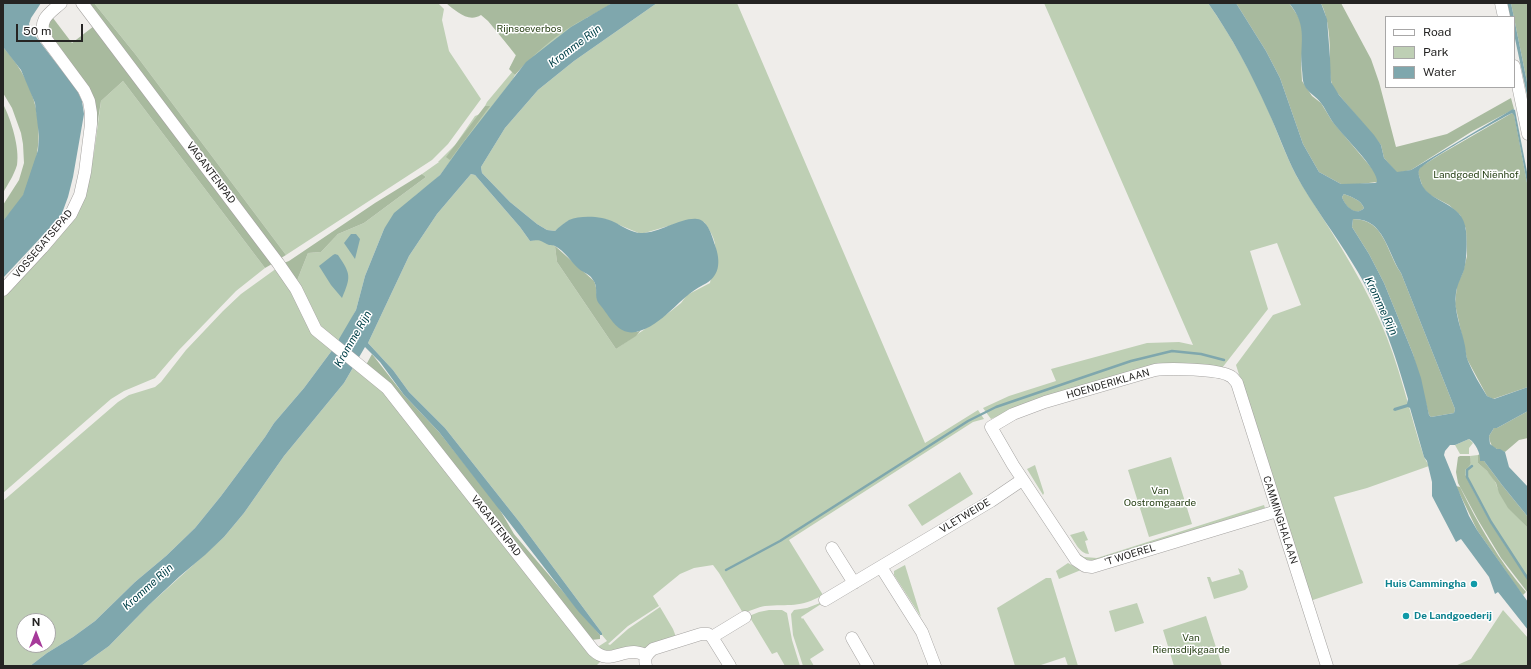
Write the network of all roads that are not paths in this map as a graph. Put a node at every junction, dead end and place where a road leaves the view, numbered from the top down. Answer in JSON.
{"nodes":[{"id":1,"x":61,"y":3,"type":"edge"},
{"id":2,"x":82,"y":3,"type":"edge"},
{"id":3,"x":1501,"y":3,"type":"edge"},
{"id":4,"x":1504,"y":16,"type":"edge"},
{"id":5,"x":1515,"y":71,"type":"edge"},
{"id":6,"x":1528,"y":134,"type":"edge"},
{"id":7,"x":3,"y":290,"type":"edge"},
{"id":8,"x":1230,"y":376,"type":"joint"},
{"id":9,"x":1022,"y":480,"type":"junction"},
{"id":10,"x":1277,"y":511,"type":"junction"},
{"id":11,"x":832,"y":548,"type":"dead end"},
{"id":12,"x":881,"y":567,"type":"junction"},
{"id":13,"x":854,"y":583,"type":"junction"},
{"id":14,"x":825,"y":600,"type":"dead end"},
{"id":15,"x":745,"y":617,"type":"dead end"},
{"id":16,"x":712,"y":637,"type":"junction"},
{"id":17,"x":852,"y":638,"type":"dead end"},
{"id":18,"x":646,"y":660,"type":"edge"},
{"id":19,"x":730,"y":666,"type":"edge"},
{"id":20,"x":868,"y":666,"type":"edge"},
{"id":21,"x":933,"y":666,"type":"edge"},
{"id":22,"x":1326,"y":666,"type":"edge"}],
"edges":[{"from":1,"to":7,"type":"street","name":"VOSSEGATSEPAD"},
{"from":2,"to":18,"type":"street","name":"VAGANTENPAD"},
{"from":3,"to":4,"type":"street"},
{"from":5,"to":6,"type":"street"},
{"from":8,"to":9,"type":"street","name":"HOENDERIKLAAN"},
{"from":8,"to":10,"type":"street","name":"CAMMINGHALAAN"},
{"from":9,"to":10,"type":"street","name":"'T WOEREL"},
{"from":9,"to":12,"type":"street","name":"VLETWEIDE"},
{"from":10,"to":22,"type":"street","name":"CAMMINGHALAAN"},
{"from":11,"to":13,"type":"street"},
{"from":12,"to":13,"type":"street","name":"VLETWEIDE"},
{"from":12,"to":21,"type":"street"},
{"from":13,"to":14,"type":"street","name":"VLETWEIDE"},
{"from":15,"to":16,"type":"street"},
{"from":16,"to":18,"type":"street"},
{"from":16,"to":19,"type":"street"},
{"from":17,"to":20,"type":"street"}]}
